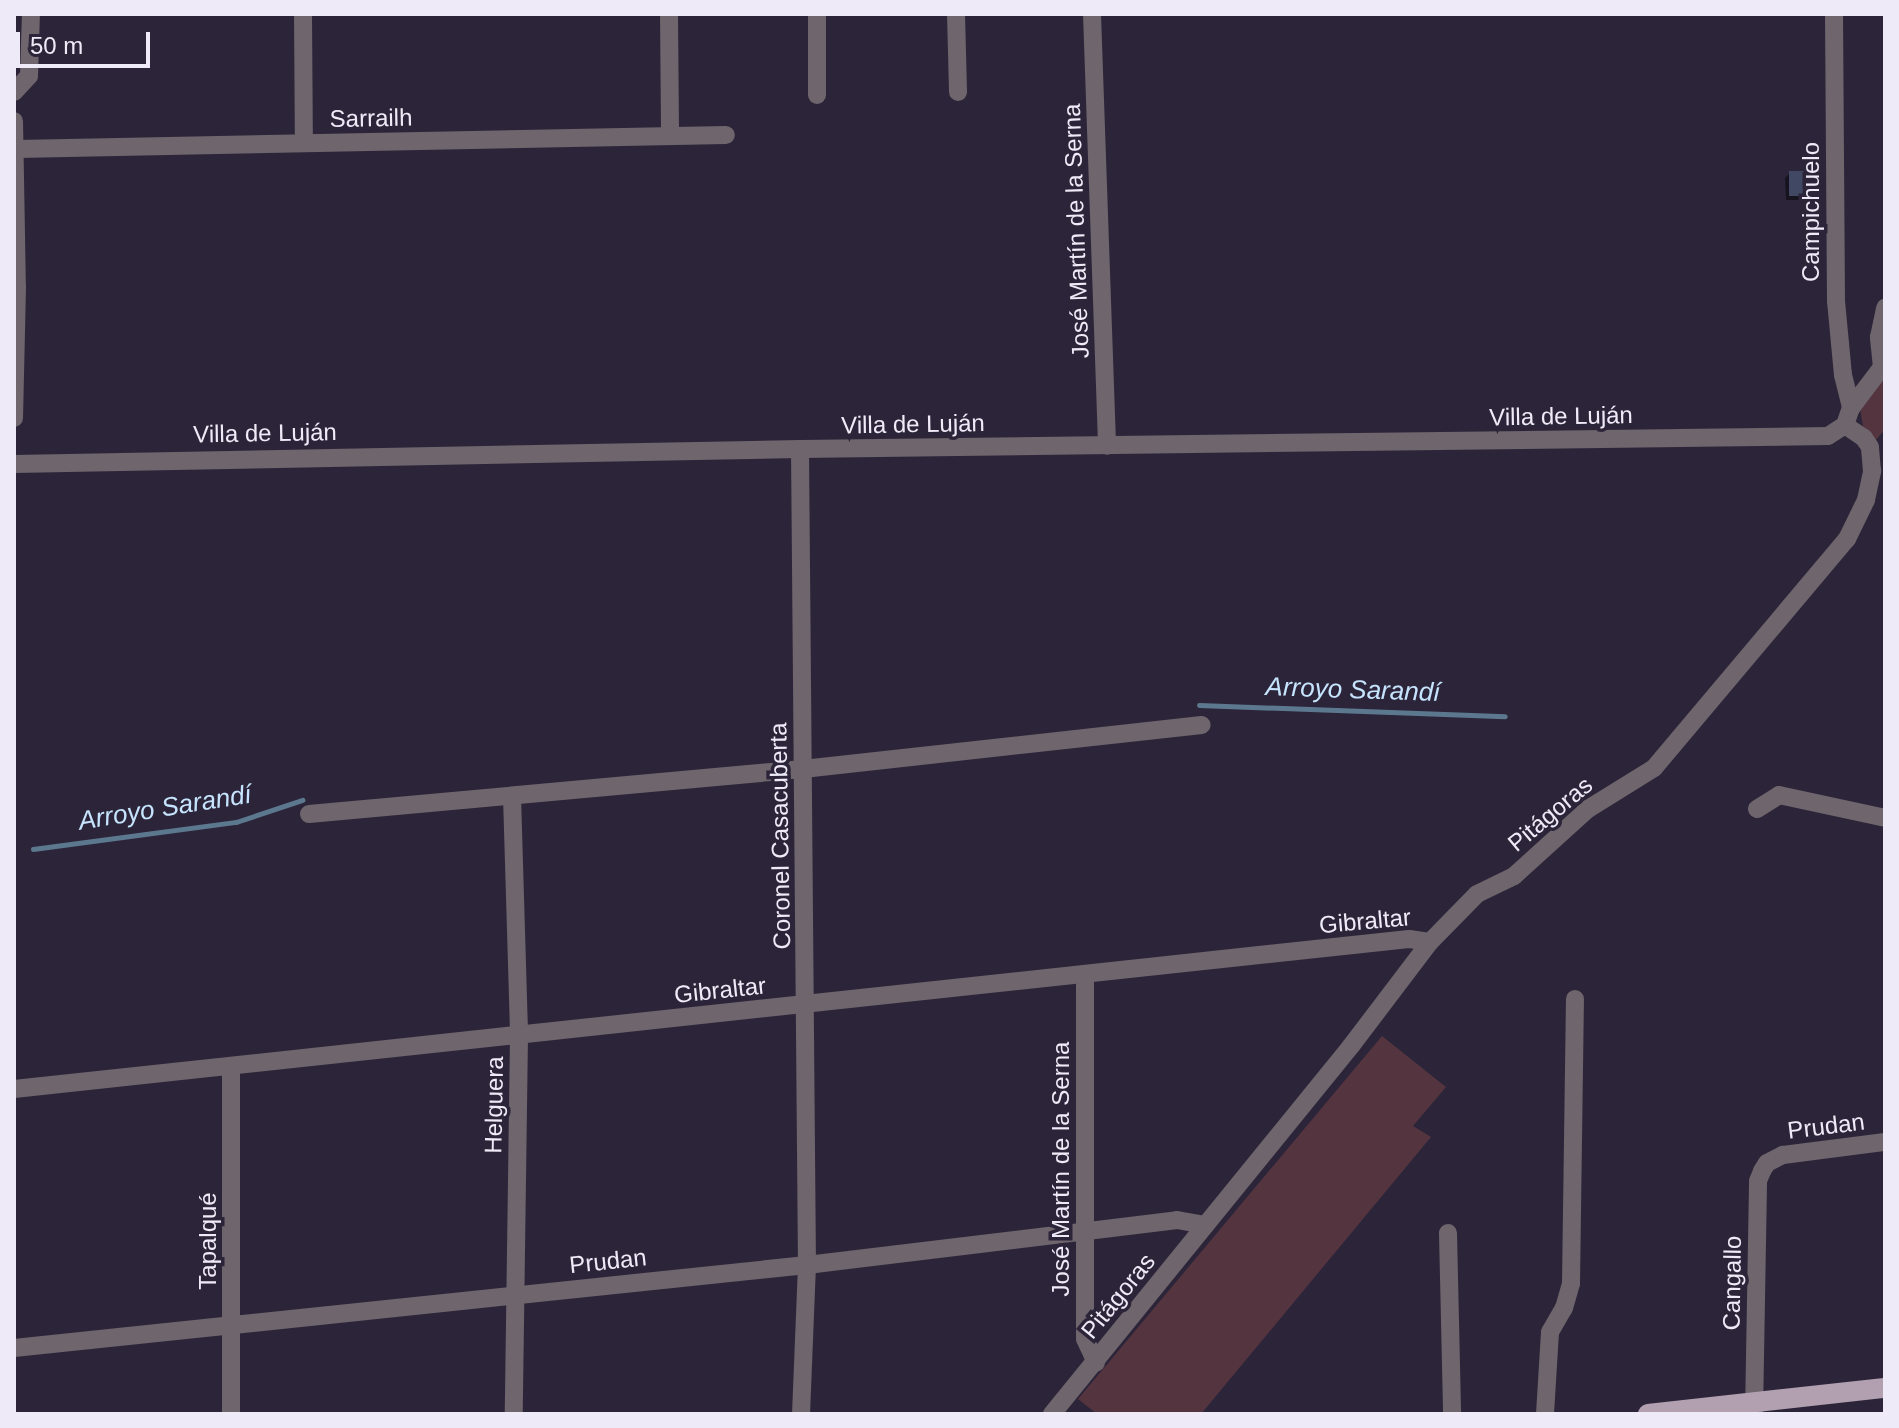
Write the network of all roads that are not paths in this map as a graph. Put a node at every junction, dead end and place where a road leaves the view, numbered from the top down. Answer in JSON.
{"nodes":[{"id":1,"x":31,"y":14,"type":"edge"},
{"id":2,"x":303,"y":14,"type":"edge"},
{"id":3,"x":669,"y":14,"type":"edge"},
{"id":4,"x":817,"y":14,"type":"edge"},
{"id":5,"x":956,"y":14,"type":"edge"},
{"id":6,"x":1092,"y":14,"type":"edge"},
{"id":7,"x":1834,"y":14,"type":"edge"},
{"id":8,"x":14,"y":92,"type":"edge"},
{"id":9,"x":958,"y":92,"type":"dead end"},
{"id":10,"x":817,"y":95,"type":"dead end"},
{"id":11,"x":14,"y":121,"type":"edge"},
{"id":12,"x":726,"y":135,"type":"dead end"},
{"id":13,"x":670,"y":136,"type":"junction"},
{"id":14,"x":304,"y":143,"type":"junction"},
{"id":15,"x":17,"y":149,"type":"junction"},
{"id":16,"x":1885,"y":308,"type":"edge"},
{"id":17,"x":1883,"y":365,"type":"edge"},
{"id":18,"x":1848,"y":417,"type":"junction"},
{"id":19,"x":14,"y":418,"type":"edge"},
{"id":20,"x":1107,"y":446,"type":"junction"},
{"id":21,"x":800,"y":449,"type":"junction"},
{"id":22,"x":14,"y":464,"type":"edge"},
{"id":23,"x":1202,"y":725,"type":"dead end"},
{"id":24,"x":803,"y":769,"type":"junction"},
{"id":25,"x":512,"y":796,"type":"junction"},
{"id":26,"x":1757,"y":809,"type":"dead end"},
{"id":27,"x":309,"y":814,"type":"dead end"},
{"id":28,"x":1885,"y":818,"type":"edge"},
{"id":29,"x":1430,"y":942,"type":"junction"},
{"id":30,"x":1085,"y":974,"type":"junction"},
{"id":31,"x":1575,"y":999,"type":"dead end"},
{"id":32,"x":806,"y":1005,"type":"junction"},
{"id":33,"x":519,"y":1036,"type":"junction"},
{"id":34,"x":231,"y":1067,"type":"junction"},
{"id":35,"x":14,"y":1089,"type":"edge"},
{"id":36,"x":1885,"y":1142,"type":"edge"},
{"id":37,"x":1774,"y":1158,"type":"joint"},
{"id":38,"x":1206,"y":1225,"type":"junction"},
{"id":39,"x":1083,"y":1233,"type":"junction"},
{"id":40,"x":1448,"y":1233,"type":"dead end"},
{"id":41,"x":807,"y":1265,"type":"junction"},
{"id":42,"x":516,"y":1294,"type":"junction"},
{"id":43,"x":232,"y":1324,"type":"junction"},
{"id":44,"x":14,"y":1348,"type":"edge"},
{"id":45,"x":1096,"y":1363,"type":"junction"},
{"id":46,"x":1885,"y":1388,"type":"edge"},
{"id":47,"x":1754,"y":1408,"type":"edge"},
{"id":48,"x":231,"y":1414,"type":"edge"},
{"id":49,"x":514,"y":1414,"type":"edge"},
{"id":50,"x":801,"y":1414,"type":"edge"},
{"id":51,"x":1052,"y":1414,"type":"edge"},
{"id":52,"x":1452,"y":1414,"type":"edge"},
{"id":53,"x":1545,"y":1414,"type":"edge"},
{"id":54,"x":1648,"y":1414,"type":"edge"}],
"edges":[{"from":1,"to":8,"type":"street"},
{"from":2,"to":14,"type":"street"},
{"from":3,"to":13,"type":"street"},
{"from":4,"to":10,"type":"street"},
{"from":5,"to":9,"type":"street"},
{"from":6,"to":20,"type":"street","name":"José Martín de la Serna"},
{"from":7,"to":18,"type":"street","name":"Campichuelo"},
{"from":11,"to":15,"type":"street"},
{"from":12,"to":13,"type":"street","name":"Sarrailh"},
{"from":13,"to":14,"type":"street","name":"Sarrailh"},
{"from":14,"to":15,"type":"street","name":"Sarrailh"},
{"from":15,"to":19,"type":"street"},
{"from":16,"to":17,"type":"street"},
{"from":17,"to":18,"type":"street"},
{"from":18,"to":20,"type":"street","name":"Villa de Luján"},
{"from":18,"to":29,"type":"street","name":"Pitágoras"},
{"from":20,"to":21,"type":"street","name":"Villa de Luján"},
{"from":21,"to":22,"type":"street","name":"Villa de Luján"},
{"from":21,"to":24,"type":"street","name":"Coronel Casacuberta"},
{"from":23,"to":24,"type":"street"},
{"from":24,"to":25,"type":"street"},
{"from":24,"to":32,"type":"street","name":"Coronel Casacuberta"},
{"from":25,"to":27,"type":"street"},
{"from":25,"to":33,"type":"street","name":"Helguera"},
{"from":26,"to":28,"type":"street"},
{"from":29,"to":30,"type":"street","name":"Gibraltar"},
{"from":29,"to":38,"type":"street","name":"Pitágoras"},
{"from":30,"to":32,"type":"street","name":"Gibraltar"},
{"from":30,"to":39,"type":"street","name":"José Martín de la Serna"},
{"from":31,"to":53,"type":"street"},
{"from":32,"to":33,"type":"street","name":"Gibraltar"},
{"from":32,"to":41,"type":"street","name":"Coronel Casacuberta"},
{"from":33,"to":34,"type":"street","name":"Gibraltar"},
{"from":33,"to":42,"type":"street","name":"Helguera"},
{"from":34,"to":35,"type":"street","name":"Gibraltar"},
{"from":34,"to":43,"type":"street","name":"Tapalqué"},
{"from":36,"to":37,"type":"street","name":"Prudan"},
{"from":37,"to":47,"type":"street","name":"Cangallo"},
{"from":38,"to":39,"type":"street","name":"Prudan"},
{"from":38,"to":45,"type":"street","name":"Pitágoras"},
{"from":39,"to":41,"type":"street","name":"Prudan"},
{"from":39,"to":45,"type":"street","name":"José Martín de la Serna"},
{"from":40,"to":52,"type":"street"},
{"from":41,"to":42,"type":"street","name":"Prudan"},
{"from":41,"to":50,"type":"street","name":"Coronel Casacuberta"},
{"from":42,"to":43,"type":"street","name":"Prudan"},
{"from":42,"to":49,"type":"street","name":"Helguera"},
{"from":43,"to":44,"type":"street","name":"Prudan"},
{"from":43,"to":48,"type":"street","name":"Tapalqué"},
{"from":45,"to":51,"type":"street","name":"Pitágoras"},
{"from":46,"to":47,"type":"main road"},
{"from":47,"to":54,"type":"main road"}]}
